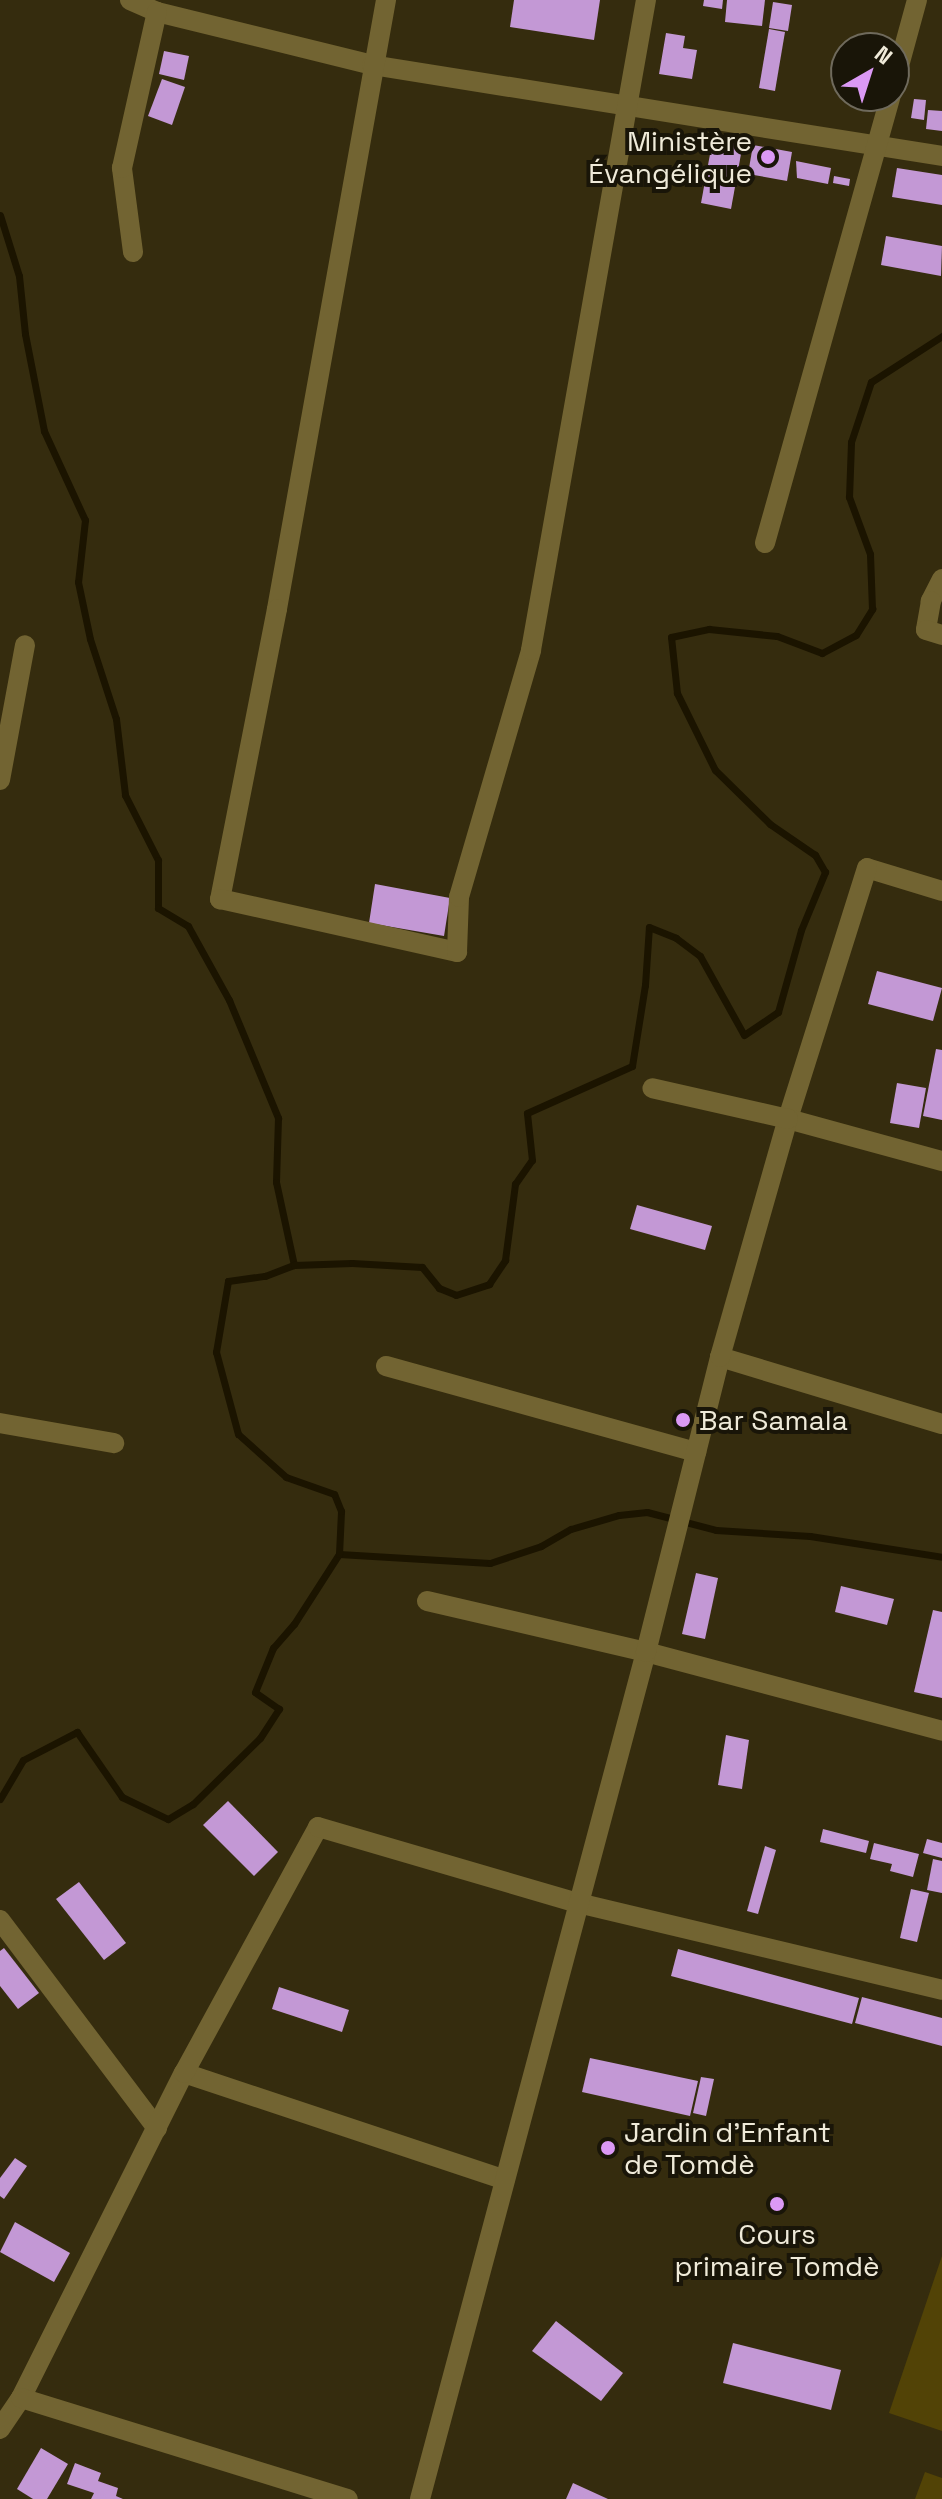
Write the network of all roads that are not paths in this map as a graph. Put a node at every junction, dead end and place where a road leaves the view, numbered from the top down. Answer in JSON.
{"nodes":[{"id":1,"x":130,"y":0,"type":"edge"},
{"id":2,"x":386,"y":0,"type":"edge"},
{"id":3,"x":646,"y":0,"type":"edge"},
{"id":4,"x":917,"y":0,"type":"edge"},
{"id":5,"x":157,"y":12,"type":"junction"},
{"id":6,"x":908,"y":32,"type":"edge"},
{"id":7,"x":372,"y":65,"type":"junction"},
{"id":8,"x":629,"y":104,"type":"junction"},
{"id":9,"x":887,"y":112,"type":"edge"},
{"id":10,"x":877,"y":147,"type":"junction"},
{"id":11,"x":942,"y":156,"type":"edge"},
{"id":12,"x":133,"y":252,"type":"dead end"},
{"id":13,"x":765,"y":543,"type":"dead end"},
{"id":14,"x":942,"y":579,"type":"edge"},
{"id":15,"x":942,"y":635,"type":"edge"},
{"id":16,"x":25,"y":645,"type":"dead end"},
{"id":17,"x":0,"y":780,"type":"edge"},
{"id":18,"x":942,"y":891,"type":"edge"},
{"id":19,"x":652,"y":1088,"type":"dead end"},
{"id":20,"x":788,"y":1119,"type":"junction"},
{"id":21,"x":942,"y":1161,"type":"edge"},
{"id":22,"x":720,"y":1357,"type":"junction"},
{"id":23,"x":386,"y":1366,"type":"dead end"},
{"id":24,"x":0,"y":1423,"type":"edge"},
{"id":25,"x":942,"y":1424,"type":"edge"},
{"id":26,"x":114,"y":1443,"type":"dead end"},
{"id":27,"x":696,"y":1452,"type":"junction"},
{"id":28,"x":427,"y":1601,"type":"dead end"},
{"id":29,"x":646,"y":1652,"type":"junction"},
{"id":30,"x":942,"y":1731,"type":"edge"},
{"id":31,"x":578,"y":1903,"type":"junction"},
{"id":32,"x":0,"y":1920,"type":"edge"},
{"id":33,"x":942,"y":1990,"type":"edge"},
{"id":34,"x":184,"y":2073,"type":"junction"},
{"id":35,"x":157,"y":2128,"type":"junction"},
{"id":36,"x":505,"y":2180,"type":"junction"},
{"id":37,"x":12,"y":2401,"type":"edge"},
{"id":38,"x":0,"y":2429,"type":"edge"},
{"id":39,"x":348,"y":2499,"type":"edge"},
{"id":40,"x":420,"y":2499,"type":"edge"}],
"edges":[{"from":1,"to":5,"type":"street"},
{"from":2,"to":7,"type":"street"},
{"from":3,"to":8,"type":"street"},
{"from":4,"to":6,"type":"street"},
{"from":5,"to":7,"type":"street"},
{"from":5,"to":12,"type":"street"},
{"from":7,"to":8,"type":"street"},
{"from":7,"to":8,"type":"street"},
{"from":8,"to":10,"type":"street"},
{"from":9,"to":10,"type":"street"},
{"from":10,"to":11,"type":"street"},
{"from":10,"to":13,"type":"street"},
{"from":14,"to":15,"type":"street"},
{"from":16,"to":17,"type":"street"},
{"from":18,"to":20,"type":"street"},
{"from":19,"to":20,"type":"street"},
{"from":20,"to":21,"type":"street"},
{"from":20,"to":22,"type":"street"},
{"from":22,"to":25,"type":"street"},
{"from":22,"to":27,"type":"street"},
{"from":23,"to":27,"type":"street"},
{"from":24,"to":26,"type":"street"},
{"from":27,"to":29,"type":"street"},
{"from":28,"to":29,"type":"street"},
{"from":29,"to":30,"type":"street"},
{"from":29,"to":31,"type":"street"},
{"from":31,"to":33,"type":"street"},
{"from":31,"to":34,"type":"street"},
{"from":31,"to":36,"type":"street"},
{"from":32,"to":35,"type":"street"},
{"from":34,"to":35,"type":"street"},
{"from":34,"to":36,"type":"street"},
{"from":35,"to":37,"type":"street"},
{"from":36,"to":40,"type":"street"},
{"from":37,"to":38,"type":"street"},
{"from":37,"to":39,"type":"street"}]}
